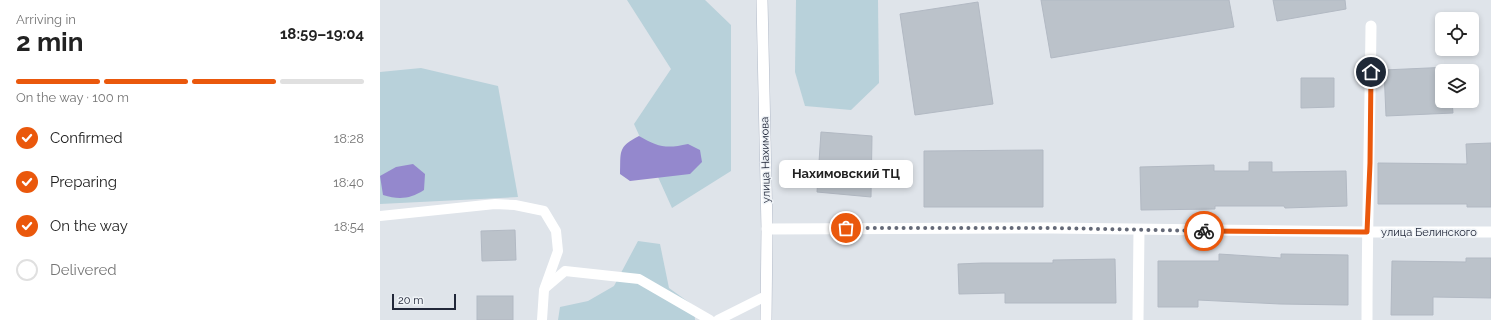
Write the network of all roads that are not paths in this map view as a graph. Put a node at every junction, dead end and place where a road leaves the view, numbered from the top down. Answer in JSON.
{"nodes":[{"id":1,"x":762,"y":0,"type":"edge"},
{"id":2,"x":1371,"y":26,"type":"dead end"},
{"id":3,"x":380,"y":216,"type":"edge"},
{"id":4,"x":766,"y":229,"type":"junction"},
{"id":5,"x":1139,"y":230,"type":"junction"},
{"id":6,"x":1367,"y":232,"type":"junction"},
{"id":7,"x":1491,"y":232,"type":"edge"},
{"id":8,"x":544,"y":290,"type":"junction"},
{"id":9,"x":766,"y":296,"type":"junction"},
{"id":10,"x":542,"y":320,"type":"edge"},
{"id":11,"x":710,"y":320,"type":"edge"},
{"id":12,"x":718,"y":320,"type":"edge"},
{"id":13,"x":766,"y":320,"type":"edge"},
{"id":14,"x":1138,"y":320,"type":"edge"},
{"id":15,"x":1368,"y":320,"type":"edge"}],
"edges":[{"from":1,"to":4,"type":"street","name":"улица Нахимова"},
{"from":2,"to":6,"type":"street"},
{"from":3,"to":8,"type":"lane"},
{"from":4,"to":5,"type":"street","name":"улица Белинского"},
{"from":4,"to":9,"type":"street","name":"улица Нахимова"},
{"from":5,"to":6,"type":"street","name":"улица Белинского"},
{"from":5,"to":14,"type":"street"},
{"from":6,"to":7,"type":"street","name":"улица Белинского"},
{"from":6,"to":15,"type":"street"},
{"from":8,"to":10,"type":"lane"},
{"from":8,"to":11,"type":"lane"},
{"from":9,"to":12,"type":"lane"},
{"from":9,"to":13,"type":"street","name":"улица Нахимова"}]}
